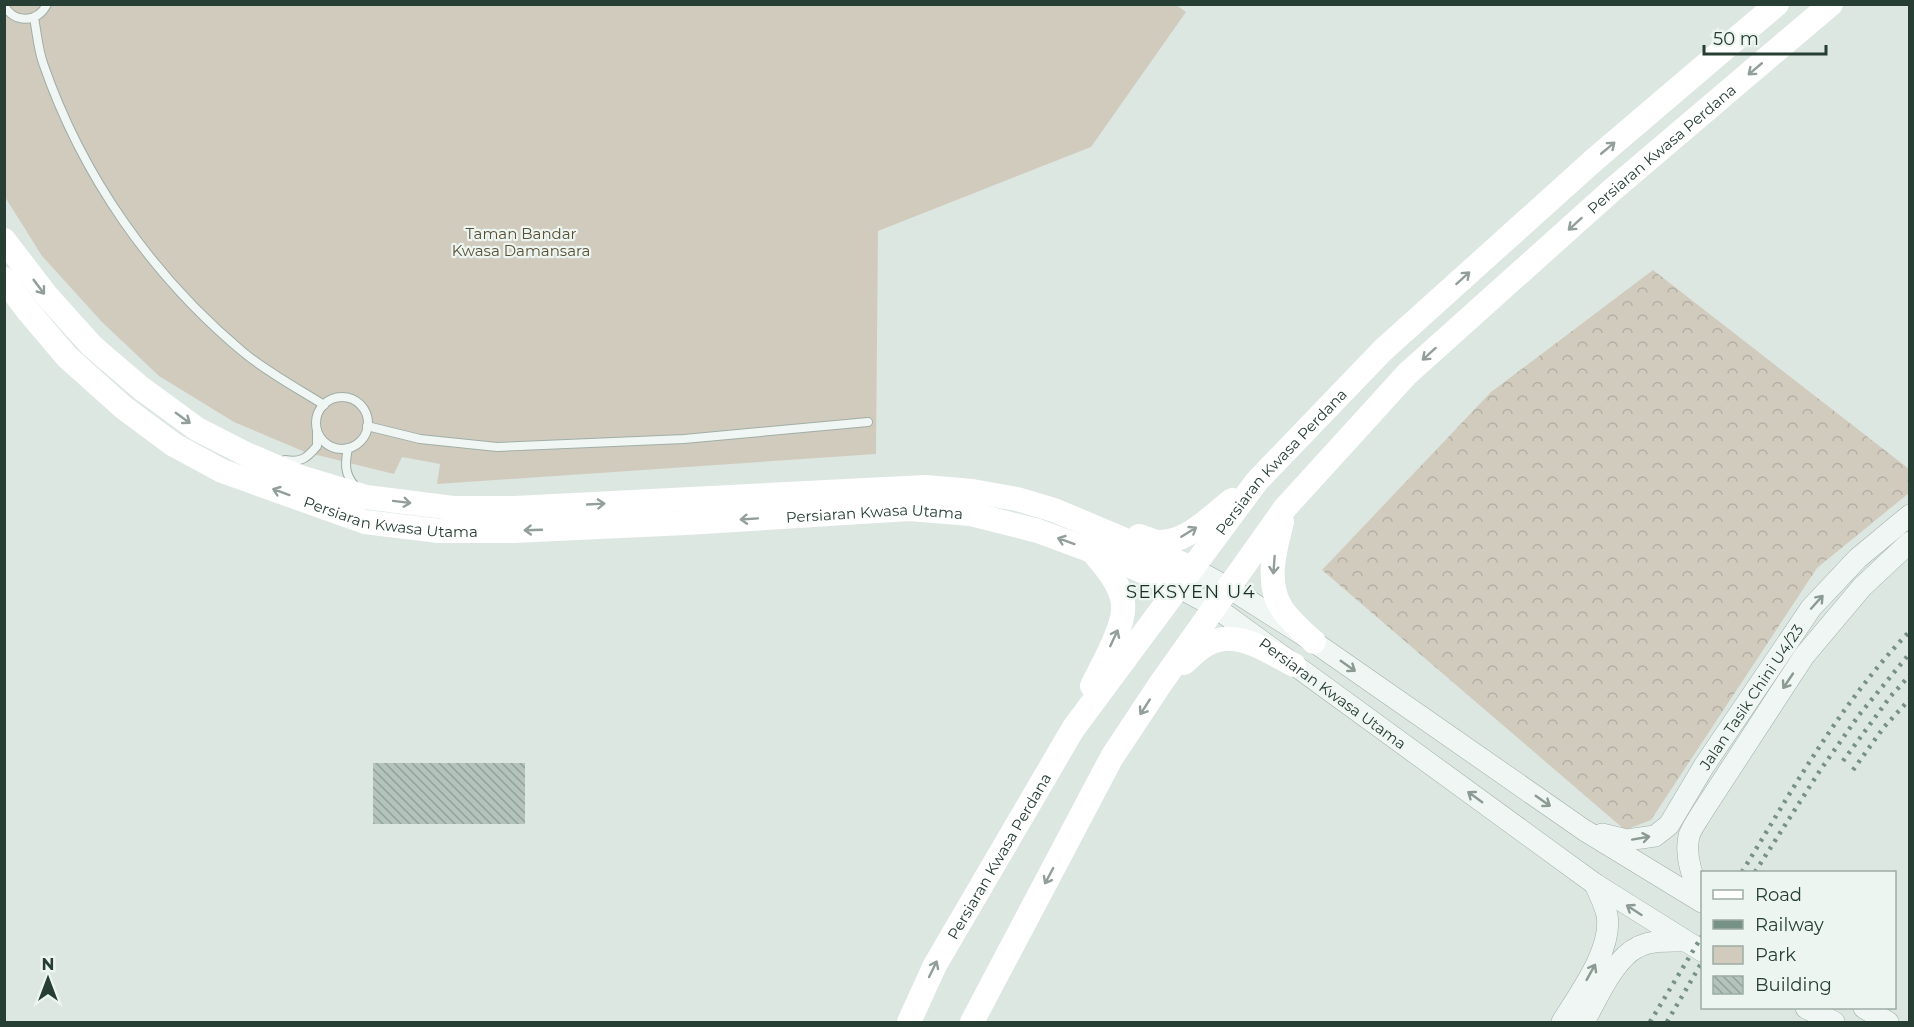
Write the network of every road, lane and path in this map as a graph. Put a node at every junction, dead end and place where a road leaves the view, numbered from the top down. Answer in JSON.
{"nodes":[{"id":1,"x":47,"y":4,"type":"edge"},
{"id":2,"x":1777,"y":4,"type":"edge"},
{"id":3,"x":1831,"y":4,"type":"edge"},
{"id":4,"x":4,"y":5,"type":"edge"},
{"id":5,"x":8,"y":15,"type":"edge"},
{"id":6,"x":34,"y":18,"type":"junction"},
{"id":7,"x":4,"y":240,"type":"edge"},
{"id":8,"x":4,"y":279,"type":"edge"},
{"id":9,"x":324,"y":405,"type":"junction"},
{"id":10,"x":868,"y":422,"type":"dead end"},
{"id":11,"x":368,"y":426,"type":"junction"},
{"id":12,"x":317,"y":429,"type":"junction"},
{"id":13,"x":348,"y":448,"type":"junction"},
{"id":14,"x":246,"y":454,"type":"junction"},
{"id":15,"x":1257,"y":481,"type":"junction"},
{"id":16,"x":366,"y":497,"type":"junction"},
{"id":17,"x":1285,"y":508,"type":"junction"},
{"id":18,"x":1054,"y":510,"type":"junction"},
{"id":19,"x":1910,"y":515,"type":"edge"},
{"id":20,"x":1910,"y":542,"type":"edge"},
{"id":21,"x":1092,"y":551,"type":"junction"},
{"id":22,"x":1185,"y":578,"type":"junction"},
{"id":23,"x":1229,"y":588,"type":"junction"},
{"id":24,"x":1215,"y":607,"type":"junction"},
{"id":25,"x":1314,"y":642,"type":"junction"},
{"id":26,"x":1294,"y":665,"type":"junction"},
{"id":27,"x":1161,"y":683,"type":"junction"},
{"id":28,"x":1073,"y":729,"type":"junction"},
{"id":29,"x":1584,"y":830,"type":"junction"},
{"id":30,"x":1595,"y":884,"type":"junction"},
{"id":31,"x":1701,"y":898,"type":"edge"},
{"id":32,"x":1701,"y":899,"type":"edge"},
{"id":33,"x":1684,"y":941,"type":"junction"},
{"id":34,"x":1701,"y":950,"type":"edge"},
{"id":35,"x":1808,"y":1009,"type":"edge"},
{"id":36,"x":1866,"y":1009,"type":"edge"},
{"id":37,"x":909,"y":1023,"type":"edge"},
{"id":38,"x":972,"y":1023,"type":"edge"},
{"id":39,"x":1562,"y":1023,"type":"edge"},
{"id":40,"x":1584,"y":1023,"type":"edge"},
{"id":41,"x":1833,"y":1023,"type":"edge"},
{"id":42,"x":1888,"y":1023,"type":"edge"}],
"edges":[{"from":1,"to":6,"type":"lane"},
{"from":15,"to":2,"type":"main road","name":"Persiaran Kwasa Perdana","one_way":true},
{"from":3,"to":17,"type":"main road","name":"Persiaran Kwasa Perdana","one_way":true},
{"from":4,"to":5,"type":"lane"},
{"from":5,"to":6,"type":"lane"},
{"from":6,"to":9,"type":"lane"},
{"from":7,"to":14,"type":"main road","name":"Persiaran Kwasa Utama","one_way":true},
{"from":21,"to":8,"type":"main road","name":"Persiaran Kwasa Utama","one_way":true},
{"from":9,"to":11,"type":"lane"},
{"from":9,"to":12,"type":"lane"},
{"from":10,"to":11,"type":"lane"},
{"from":11,"to":13,"type":"lane"},
{"from":12,"to":13,"type":"lane"},
{"from":12,"to":14,"type":"lane"},
{"from":13,"to":16,"type":"lane"},
{"from":14,"to":16,"type":"main road","name":"Persiaran Kwasa Utama"},
{"from":18,"to":15,"type":"main road","one_way":true},
{"from":15,"to":22,"type":"main road","name":"Persiaran Kwasa Perdana"},
{"from":16,"to":18,"type":"main road","name":"Persiaran Kwasa Utama","one_way":true},
{"from":17,"to":23,"type":"main road","name":"Persiaran Kwasa Perdana"},
{"from":17,"to":25,"type":"main road","one_way":true},
{"from":18,"to":22,"type":"main road","name":"Persiaran Kwasa Utama"},
{"from":29,"to":19,"type":"street","name":"Jalan Tasik Chini U4/23","one_way":true},
{"from":20,"to":31,"type":"street","name":"Jalan Tasik Chini U4/23","one_way":true},
{"from":21,"to":22,"type":"main road","name":"Persiaran Kwasa Utama"},
{"from":28,"to":21,"type":"main road","one_way":true},
{"from":22,"to":23,"type":"street","name":"Persiaran Kwasa Utama"},
{"from":22,"to":24,"type":"street","name":"Persiaran Kwasa Utama"},
{"from":22,"to":28,"type":"main road","name":"Persiaran Kwasa Perdana"},
{"from":23,"to":24,"type":"main road","name":"Persiaran Kwasa Perdana"},
{"from":23,"to":25,"type":"street","name":"Persiaran Kwasa Utama"},
{"from":24,"to":26,"type":"street","name":"Persiaran Kwasa Utama"},
{"from":24,"to":27,"type":"main road","name":"Persiaran Kwasa Perdana"},
{"from":25,"to":29,"type":"street","name":"Persiaran Kwasa Utama","one_way":true},
{"from":26,"to":27,"type":"main road"},
{"from":30,"to":26,"type":"street","name":"Persiaran Kwasa Utama","one_way":true},
{"from":27,"to":38,"type":"main road","name":"Persiaran Kwasa Perdana","one_way":true},
{"from":37,"to":28,"type":"main road","name":"Persiaran Kwasa Perdana","one_way":true},
{"from":29,"to":32,"type":"street","name":"Persiaran Kwasa Utama"},
{"from":33,"to":30,"type":"street","name":"Persiaran Kwasa Utama","one_way":true},
{"from":39,"to":30,"type":"street","one_way":true},
{"from":33,"to":34,"type":"street","name":"Persiaran Kwasa Utama"},
{"from":33,"to":40,"type":"street"},
{"from":35,"to":41,"type":"street"},
{"from":36,"to":42,"type":"street"}]}
